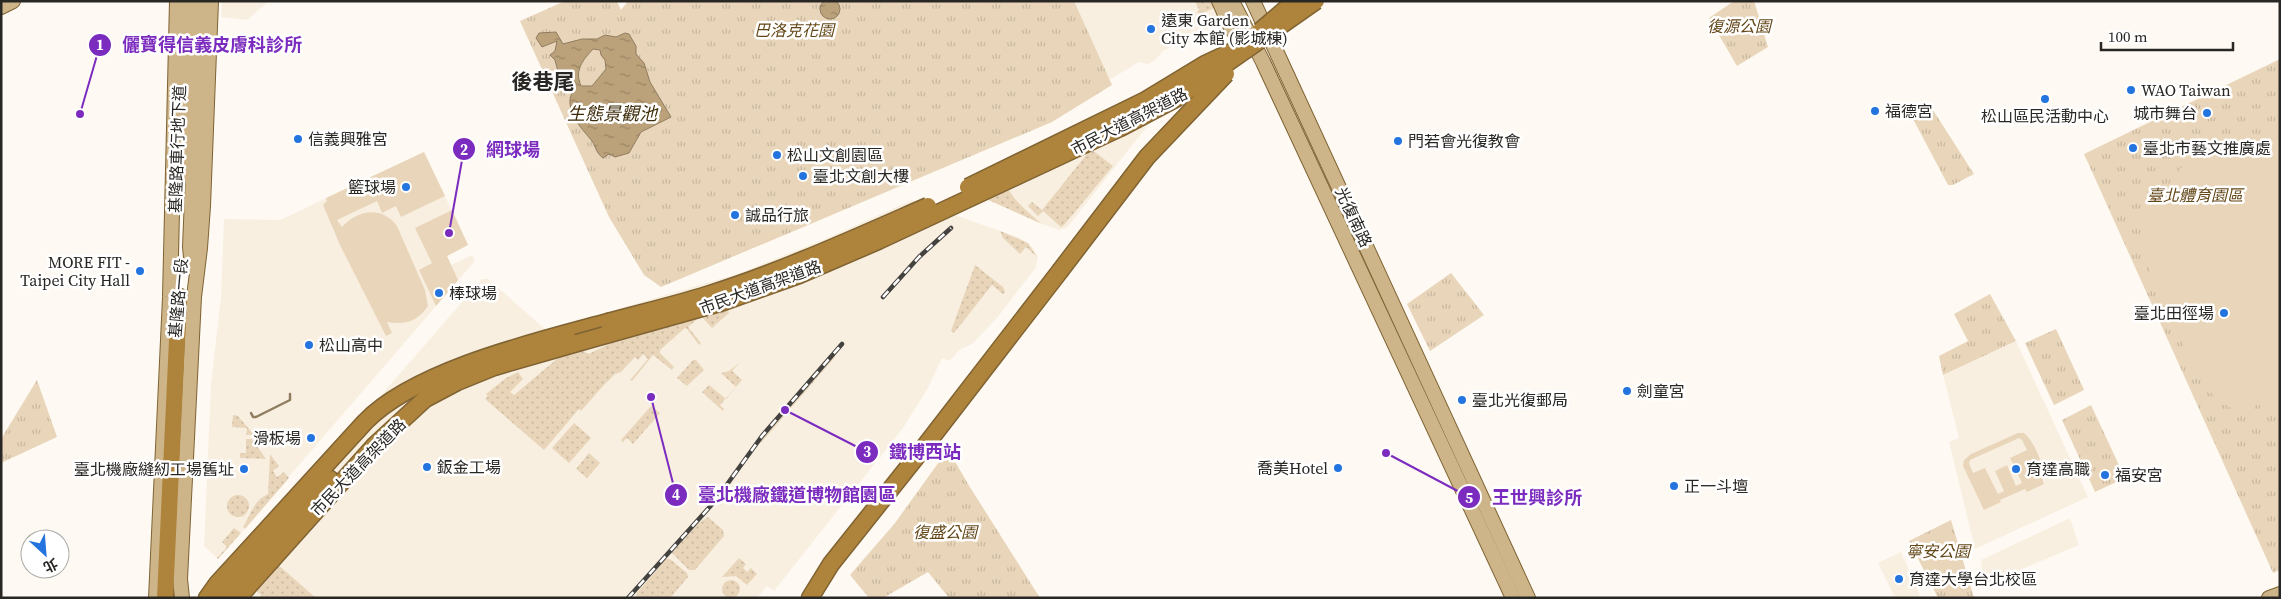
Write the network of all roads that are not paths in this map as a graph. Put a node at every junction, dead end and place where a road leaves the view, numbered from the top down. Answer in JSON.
{"nodes":[{"id":1,"x":13,"y":1,"type":"edge"},
{"id":2,"x":177,"y":1,"type":"edge"},
{"id":3,"x":189,"y":1,"type":"edge"},
{"id":4,"x":200,"y":1,"type":"edge"},
{"id":5,"x":211,"y":1,"type":"edge"},
{"id":6,"x":1219,"y":1,"type":"edge"},
{"id":7,"x":1232,"y":1,"type":"edge"},
{"id":8,"x":1253,"y":1,"type":"edge"},
{"id":9,"x":1295,"y":1,"type":"edge"},
{"id":10,"x":1303,"y":1,"type":"edge"},
{"id":11,"x":1316,"y":1,"type":"edge"},
{"id":12,"x":1,"y":6,"type":"edge"},
{"id":13,"x":1232,"y":30,"type":"dead end"},
{"id":14,"x":1266,"y":31,"type":"junction"},
{"id":15,"x":1252,"y":48,"type":"junction"},
{"id":16,"x":181,"y":297,"type":"junction"},
{"id":17,"x":420,"y":393,"type":"junction"},
{"id":18,"x":180,"y":579,"type":"junction"},
{"id":19,"x":220,"y":591,"type":"edge"},
{"id":20,"x":2280,"y":594,"type":"edge"},
{"id":21,"x":156,"y":598,"type":"edge"},
{"id":22,"x":165,"y":598,"type":"edge"},
{"id":23,"x":172,"y":598,"type":"edge"},
{"id":24,"x":182,"y":598,"type":"edge"},
{"id":25,"x":207,"y":598,"type":"edge"},
{"id":26,"x":238,"y":598,"type":"edge"},
{"id":27,"x":810,"y":598,"type":"edge"},
{"id":28,"x":1513,"y":598,"type":"edge"},
{"id":29,"x":1528,"y":598,"type":"edge"},
{"id":30,"x":2269,"y":598,"type":"edge"}],
"edges":[{"from":1,"to":12,"type":"main road"},
{"from":2,"to":16,"type":"main road","name":"基隆路一段"},
{"from":3,"to":16,"type":"main road","name":"基隆路車行地下道"},
{"from":4,"to":16,"type":"main road","name":"基隆路車行地下道"},
{"from":5,"to":16,"type":"main road","name":"基隆路一段"},
{"from":6,"to":13,"type":"main road"},
{"from":7,"to":28,"type":"main road","name":"光復南路"},
{"from":8,"to":14,"type":"main road","name":"光復南路"},
{"from":9,"to":17,"type":"highway","name":"市民大道高架道路","bridge":true},
{"from":10,"to":14,"type":"highway"},
{"from":11,"to":15,"type":"highway","name":"市民大道高架道路","bridge":true},
{"from":14,"to":29,"type":"main road","name":"光復南路"},
{"from":15,"to":17,"type":"highway","name":"市民大道高架道路","bridge":true},
{"from":15,"to":27,"type":"highway","bridge":true},
{"from":16,"to":18,"type":"main road","name":"基隆路一段"},
{"from":16,"to":21,"type":"main road","name":"基隆路一段"},
{"from":16,"to":22,"type":"highway"},
{"from":17,"to":19,"type":"highway"},
{"from":17,"to":19,"type":"highway","name":"市民大道高架道路"},
{"from":17,"to":26,"type":"highway","name":"市民大道高架道路"},
{"from":18,"to":23,"type":"main road"},
{"from":18,"to":24,"type":"main road","name":"基隆路一段"},
{"from":19,"to":25,"type":"highway"},
{"from":20,"to":30,"type":"main road"}]}
